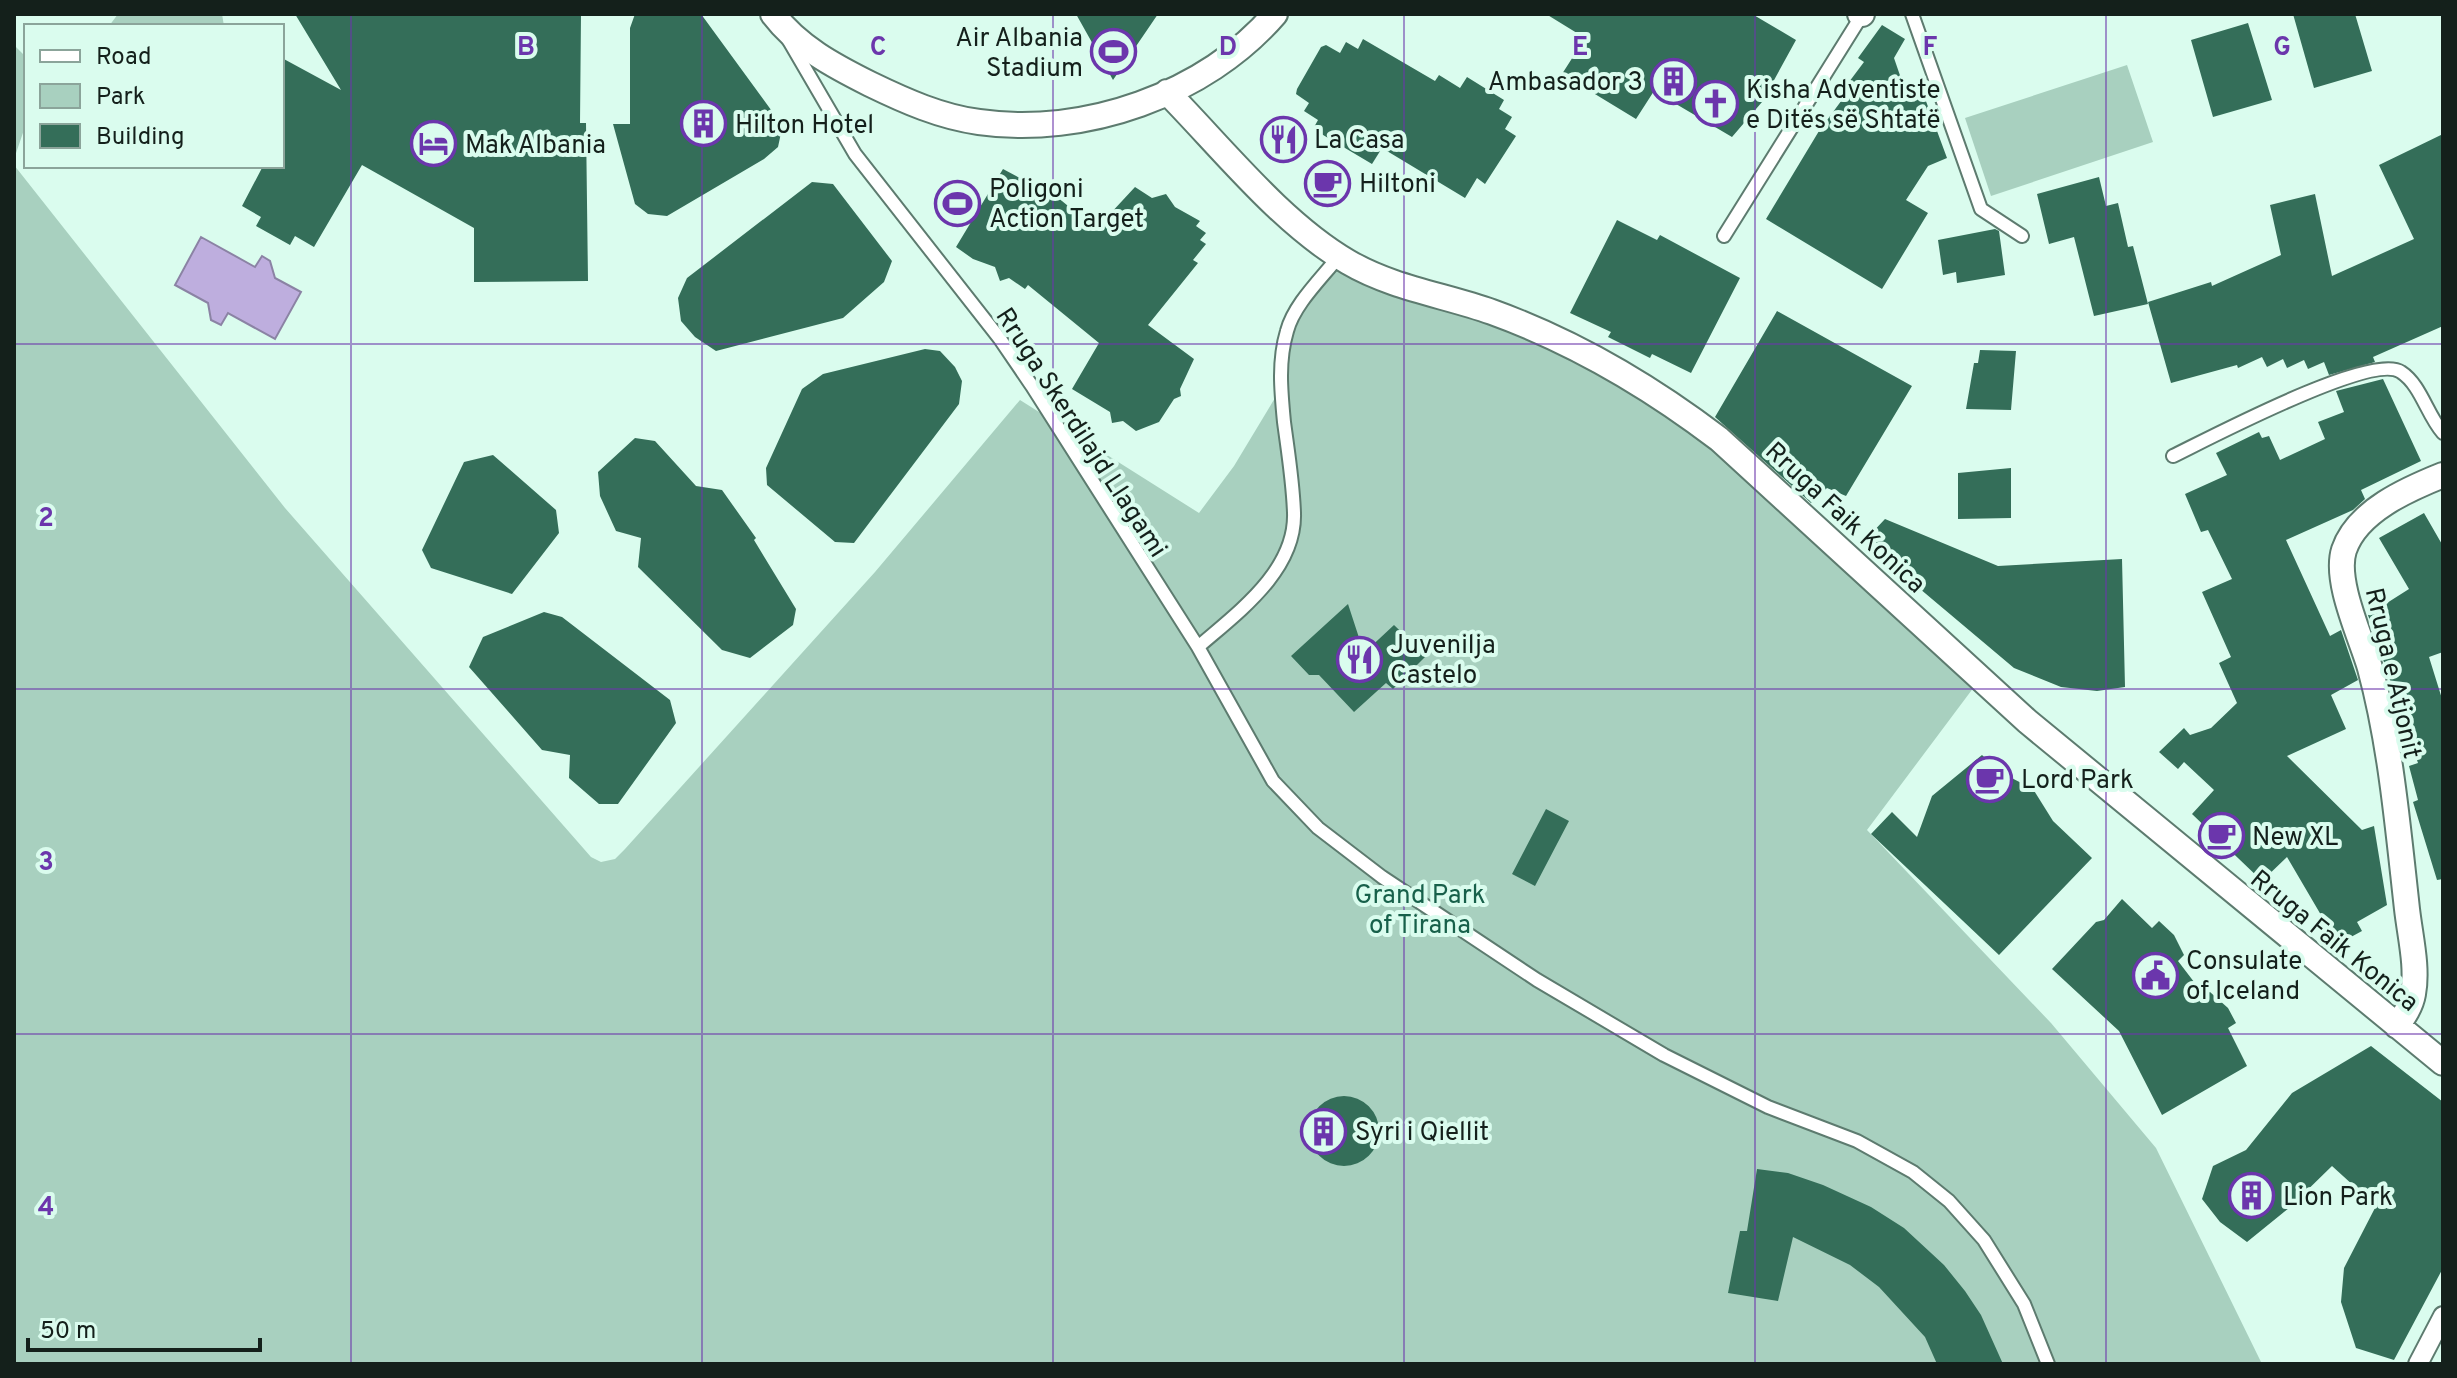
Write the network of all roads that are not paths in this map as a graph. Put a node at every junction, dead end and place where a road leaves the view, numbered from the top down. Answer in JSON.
{"nodes":[{"id":1,"x":1275,"y":14,"type":"edge"},
{"id":2,"x":1861,"y":14,"type":"edge"},
{"id":3,"x":1912,"y":14,"type":"edge"},
{"id":4,"x":776,"y":18,"type":"edge"},
{"id":5,"x":1167,"y":92,"type":"junction"},
{"id":6,"x":1724,"y":236,"type":"dead end"},
{"id":7,"x":2022,"y":236,"type":"dead end"},
{"id":8,"x":1339,"y":256,"type":"junction"},
{"id":9,"x":2443,"y":433,"type":"edge"},
{"id":10,"x":2173,"y":456,"type":"dead end"},
{"id":11,"x":2443,"y":475,"type":"edge"},
{"id":12,"x":1198,"y":647,"type":"junction"},
{"id":13,"x":2397,"y":1026,"type":"junction"},
{"id":14,"x":2443,"y":1063,"type":"edge"},
{"id":15,"x":2443,"y":1316,"type":"edge"},
{"id":16,"x":2048,"y":1364,"type":"edge"},
{"id":17,"x":2418,"y":1364,"type":"edge"}],
"edges":[{"from":1,"to":5,"type":"street"},
{"from":2,"to":6,"type":"lane"},
{"from":3,"to":7,"type":"lane"},
{"from":4,"to":5,"type":"street"},
{"from":4,"to":12,"type":"lane","name":"Rruga Skerdilajd Llagami"},
{"from":5,"to":8,"type":"street","name":"Rruga Faik Konica"},
{"from":8,"to":12,"type":"lane"},
{"from":8,"to":13,"type":"street","name":"Rruga Faik Konica"},
{"from":9,"to":10,"type":"lane"},
{"from":11,"to":13,"type":"street","name":"Rruga e Atjonit"},
{"from":12,"to":16,"type":"lane","name":"Rruga Skerdilajd Llagami"},
{"from":13,"to":14,"type":"street","name":"Rruga Faik Konica"},
{"from":15,"to":17,"type":"street"}]}
